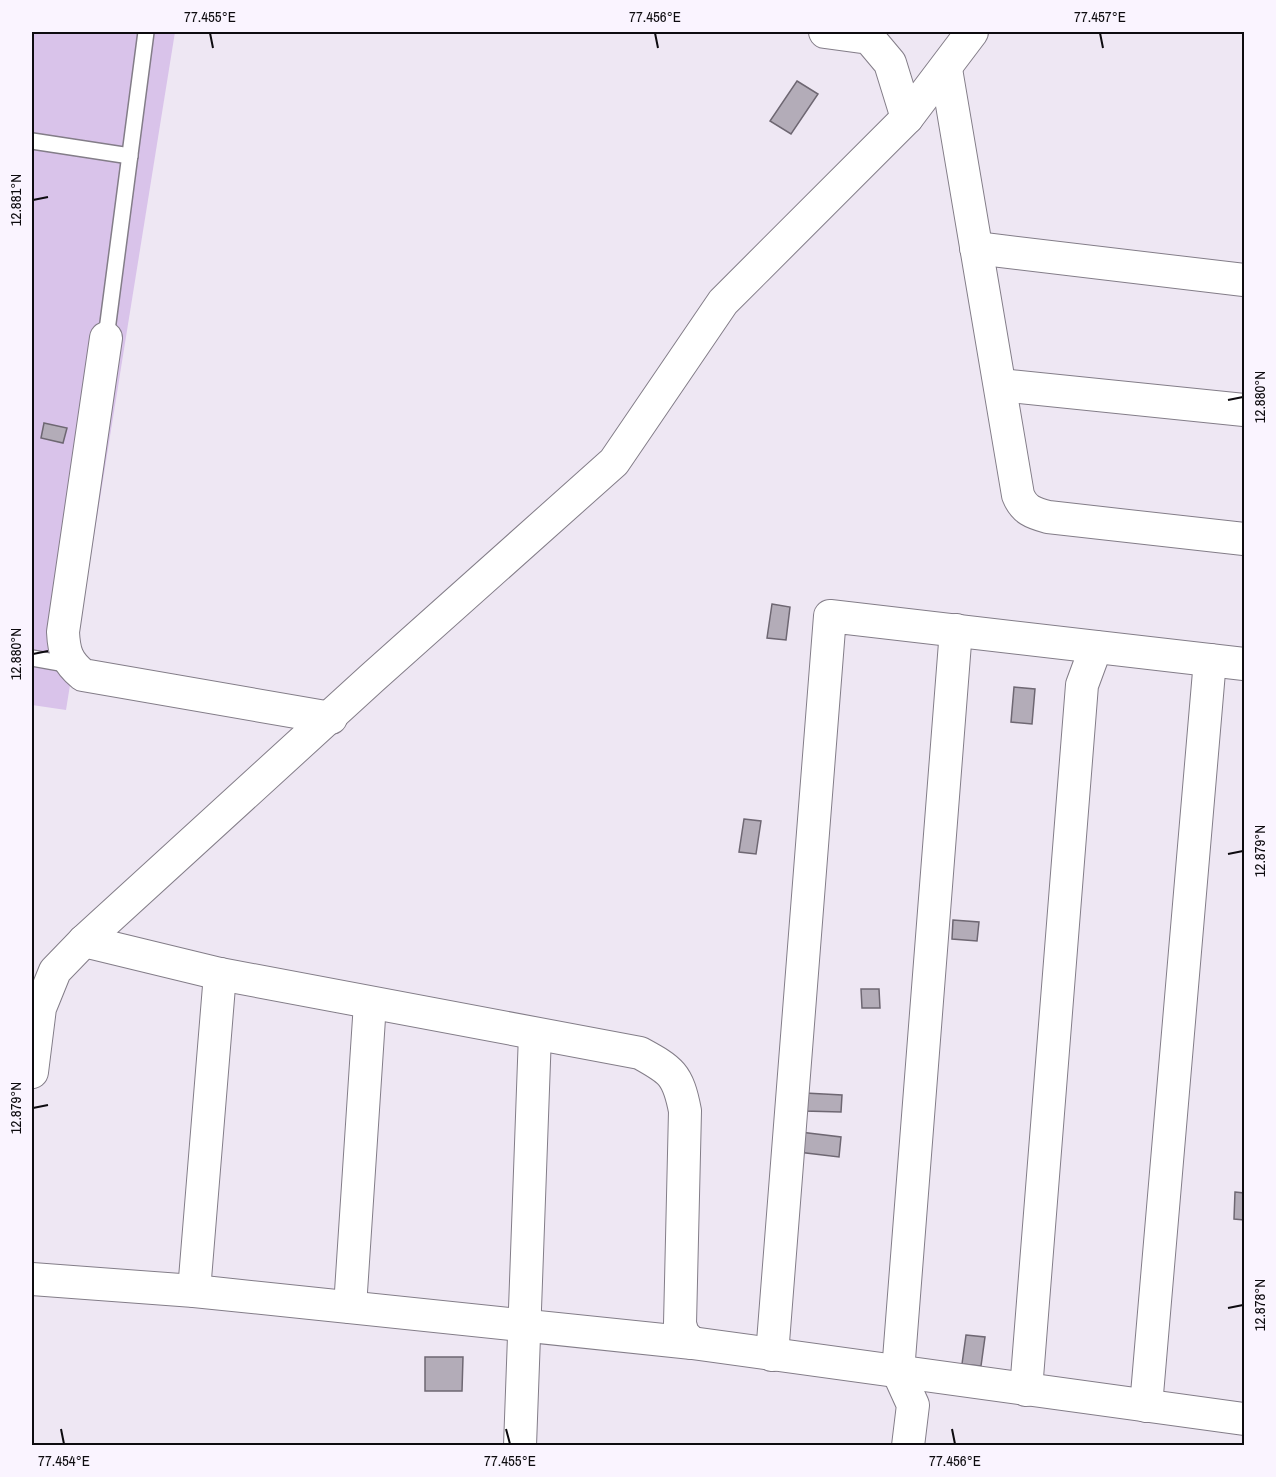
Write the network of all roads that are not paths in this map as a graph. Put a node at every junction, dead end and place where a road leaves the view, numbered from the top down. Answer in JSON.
{"nodes":[{"id":1,"x":146,"y":32,"type":"edge"},
{"id":2,"x":825,"y":32,"type":"edge"},
{"id":3,"x":972,"y":32,"type":"edge"},
{"id":4,"x":946,"y":69,"type":"junction"},
{"id":5,"x":907,"y":118,"type":"junction"},
{"id":6,"x":32,"y":141,"type":"edge"},
{"id":7,"x":130,"y":156,"type":"junction"},
{"id":8,"x":976,"y":248,"type":"junction"},
{"id":9,"x":1245,"y":280,"type":"edge"},
{"id":10,"x":106,"y":338,"type":"joint"},
{"id":11,"x":1000,"y":385,"type":"junction"},
{"id":12,"x":1245,"y":410,"type":"edge"},
{"id":13,"x":1245,"y":539,"type":"edge"},
{"id":14,"x":956,"y":630,"type":"junction"},
{"id":15,"x":1096,"y":647,"type":"junction"},
{"id":16,"x":32,"y":658,"type":"edge"},
{"id":17,"x":1210,"y":660,"type":"junction"},
{"id":18,"x":1245,"y":664,"type":"edge"},
{"id":19,"x":71,"y":665,"type":"junction"},
{"id":20,"x":331,"y":718,"type":"junction"},
{"id":21,"x":84,"y":941,"type":"junction"},
{"id":22,"x":220,"y":974,"type":"junction"},
{"id":23,"x":370,"y":1003,"type":"junction"},
{"id":24,"x":535,"y":1034,"type":"junction"},
{"id":25,"x":32,"y":1072,"type":"edge"},
{"id":26,"x":32,"y":1279,"type":"edge"},
{"id":27,"x":194,"y":1291,"type":"junction"},
{"id":28,"x":350,"y":1307,"type":"junction"},
{"id":29,"x":524,"y":1326,"type":"junction"},
{"id":30,"x":692,"y":1343,"type":"junction"},
{"id":31,"x":772,"y":1354,"type":"junction"},
{"id":32,"x":898,"y":1372,"type":"junction"},
{"id":33,"x":1026,"y":1390,"type":"junction"},
{"id":34,"x":1146,"y":1406,"type":"junction"},
{"id":35,"x":1245,"y":1419,"type":"edge"},
{"id":36,"x":520,"y":1446,"type":"edge"},
{"id":37,"x":908,"y":1446,"type":"edge"}],
"edges":[{"from":1,"to":7,"type":"lane"},
{"from":2,"to":5,"type":"street"},
{"from":3,"to":4,"type":"street"},
{"from":4,"to":5,"type":"street"},
{"from":4,"to":8,"type":"street"},
{"from":5,"to":20,"type":"street"},
{"from":6,"to":7,"type":"lane"},
{"from":7,"to":10,"type":"lane"},
{"from":8,"to":9,"type":"street"},
{"from":8,"to":11,"type":"street"},
{"from":10,"to":19,"type":"street"},
{"from":11,"to":12,"type":"street"},
{"from":11,"to":13,"type":"street"},
{"from":14,"to":15,"type":"street"},
{"from":14,"to":31,"type":"street"},
{"from":14,"to":32,"type":"street"},
{"from":15,"to":17,"type":"street"},
{"from":15,"to":33,"type":"street"},
{"from":16,"to":19,"type":"lane"},
{"from":17,"to":18,"type":"street"},
{"from":17,"to":34,"type":"street"},
{"from":19,"to":20,"type":"street"},
{"from":20,"to":21,"type":"street"},
{"from":21,"to":22,"type":"street"},
{"from":21,"to":25,"type":"street"},
{"from":22,"to":23,"type":"street"},
{"from":22,"to":27,"type":"street"},
{"from":23,"to":24,"type":"street"},
{"from":23,"to":28,"type":"street"},
{"from":24,"to":29,"type":"street"},
{"from":24,"to":30,"type":"street"},
{"from":26,"to":27,"type":"street"},
{"from":27,"to":28,"type":"street"},
{"from":28,"to":29,"type":"street"},
{"from":29,"to":30,"type":"street"},
{"from":29,"to":36,"type":"street"},
{"from":30,"to":31,"type":"street"},
{"from":31,"to":32,"type":"street"},
{"from":32,"to":33,"type":"street"},
{"from":32,"to":37,"type":"street"},
{"from":33,"to":34,"type":"street"},
{"from":34,"to":35,"type":"street"}]}
